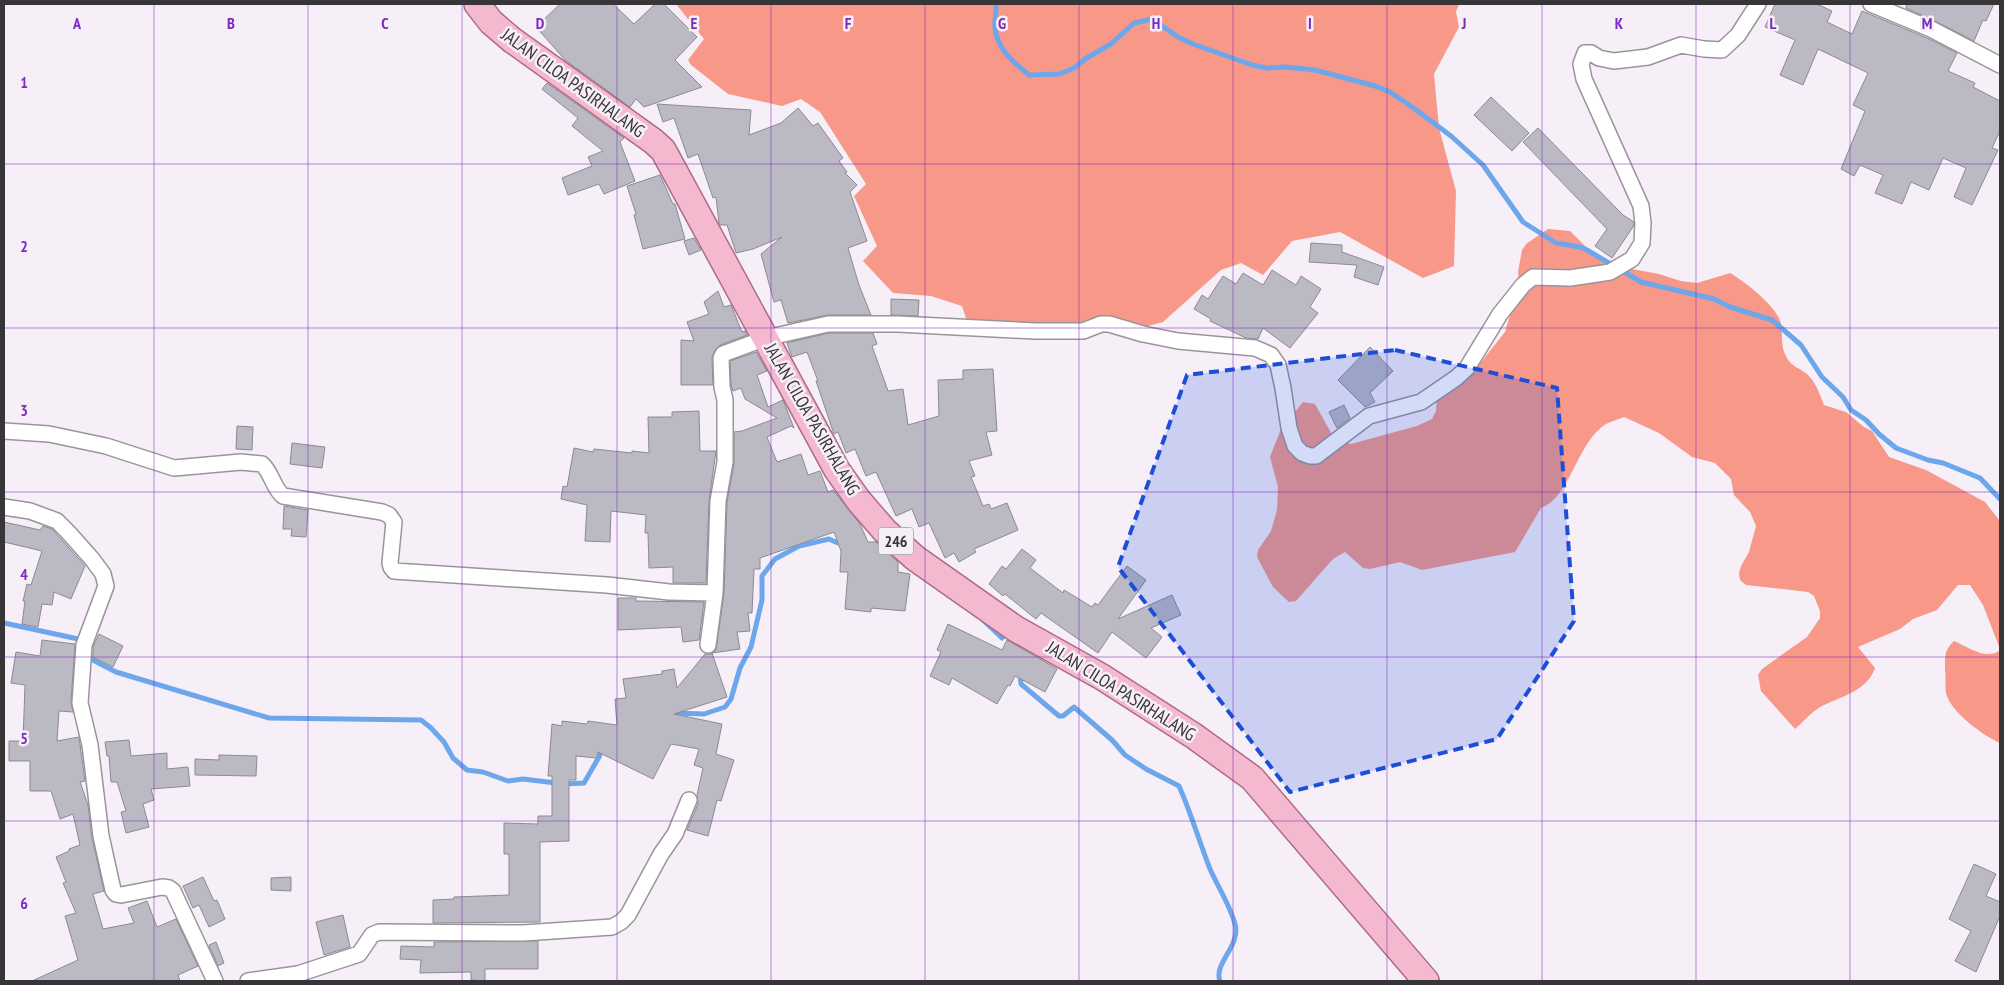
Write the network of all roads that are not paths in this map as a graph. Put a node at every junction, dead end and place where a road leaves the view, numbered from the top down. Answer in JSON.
{"nodes":[{"id":1,"x":477,"y":4,"type":"edge"},
{"id":2,"x":1758,"y":4,"type":"edge"},
{"id":3,"x":1871,"y":4,"type":"edge"},
{"id":4,"x":2000,"y":65,"type":"edge"},
{"id":5,"x":766,"y":338,"type":"junction"},
{"id":6,"x":4,"y":431,"type":"edge"},
{"id":7,"x":4,"y":507,"type":"edge"},
{"id":8,"x":714,"y":593,"type":"junction"},
{"id":9,"x":708,"y":645,"type":"dead end"},
{"id":10,"x":689,"y":800,"type":"dead end"},
{"id":11,"x":215,"y":981,"type":"edge"},
{"id":12,"x":248,"y":981,"type":"edge"},
{"id":13,"x":1426,"y":981,"type":"edge"}],
"edges":[{"from":1,"to":5,"type":"main road","name":"JALAN CILOA PASIRHALANG","number":"246"},
{"from":2,"to":5,"type":"street"},
{"from":3,"to":4,"type":"street"},
{"from":5,"to":8,"type":"street"},
{"from":5,"to":13,"type":"main road","name":"JALAN CILOA PASIRHALANG","number":"246"},
{"from":6,"to":8,"type":"street"},
{"from":7,"to":11,"type":"street"},
{"from":8,"to":9,"type":"street"},
{"from":10,"to":12,"type":"street"}]}
